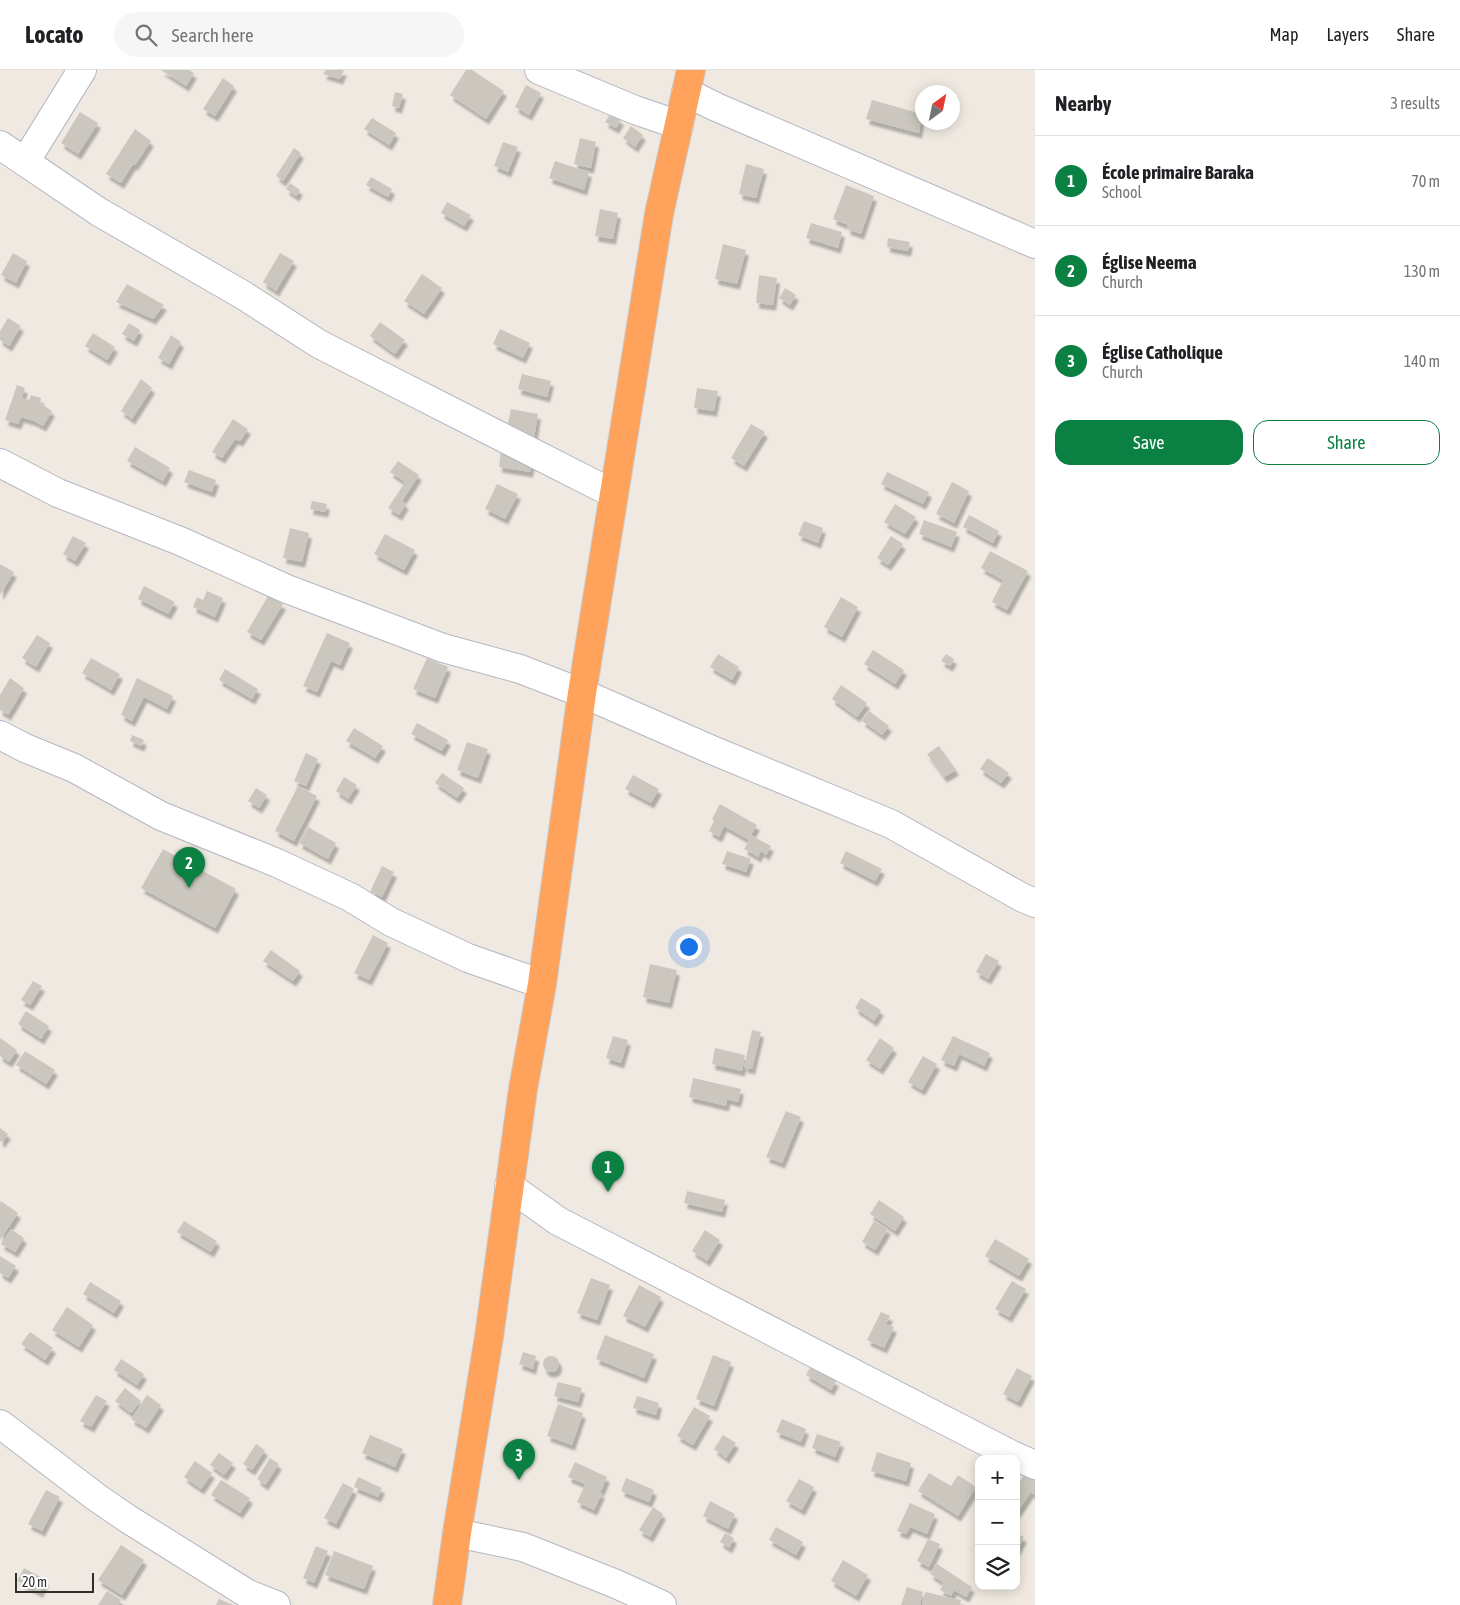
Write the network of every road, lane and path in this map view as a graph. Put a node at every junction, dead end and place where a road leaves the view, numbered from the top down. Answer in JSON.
{"nodes":[{"id":1,"x":82,"y":70,"type":"edge"},
{"id":2,"x":539,"y":70,"type":"edge"},
{"id":3,"x":688,"y":81,"type":"edge"},
{"id":4,"x":679,"y":125,"type":"junction"},
{"id":5,"x":0,"y":145,"type":"edge"},
{"id":6,"x":25,"y":162,"type":"junction"},
{"id":7,"x":1035,"y":244,"type":"edge"},
{"id":8,"x":0,"y":463,"type":"edge"},
{"id":9,"x":614,"y":494,"type":"junction"},
{"id":10,"x":582,"y":693,"type":"junction"},
{"id":11,"x":0,"y":735,"type":"edge"},
{"id":12,"x":1035,"y":903,"type":"edge"},
{"id":13,"x":542,"y":984,"type":"junction"},
{"id":14,"x":509,"y":1186,"type":"junction"},
{"id":15,"x":0,"y":1424,"type":"edge"},
{"id":16,"x":1035,"y":1465,"type":"edge"},
{"id":17,"x":456,"y":1533,"type":"junction"},
{"id":18,"x":276,"y":1605,"type":"edge"},
{"id":19,"x":447,"y":1605,"type":"edge"},
{"id":20,"x":662,"y":1605,"type":"edge"}],
"edges":[{"from":1,"to":6,"type":"street"},
{"from":2,"to":4,"type":"street"},
{"from":3,"to":4,"type":"highway"},
{"from":3,"to":7,"type":"street"},
{"from":4,"to":9,"type":"highway"},
{"from":5,"to":6,"type":"street"},
{"from":6,"to":9,"type":"street"},
{"from":8,"to":10,"type":"street"},
{"from":9,"to":10,"type":"highway"},
{"from":10,"to":12,"type":"street"},
{"from":10,"to":13,"type":"highway"},
{"from":11,"to":13,"type":"street"},
{"from":13,"to":14,"type":"highway"},
{"from":14,"to":16,"type":"street"},
{"from":14,"to":17,"type":"highway"},
{"from":15,"to":18,"type":"street"},
{"from":17,"to":19,"type":"highway"},
{"from":17,"to":20,"type":"street"}]}
